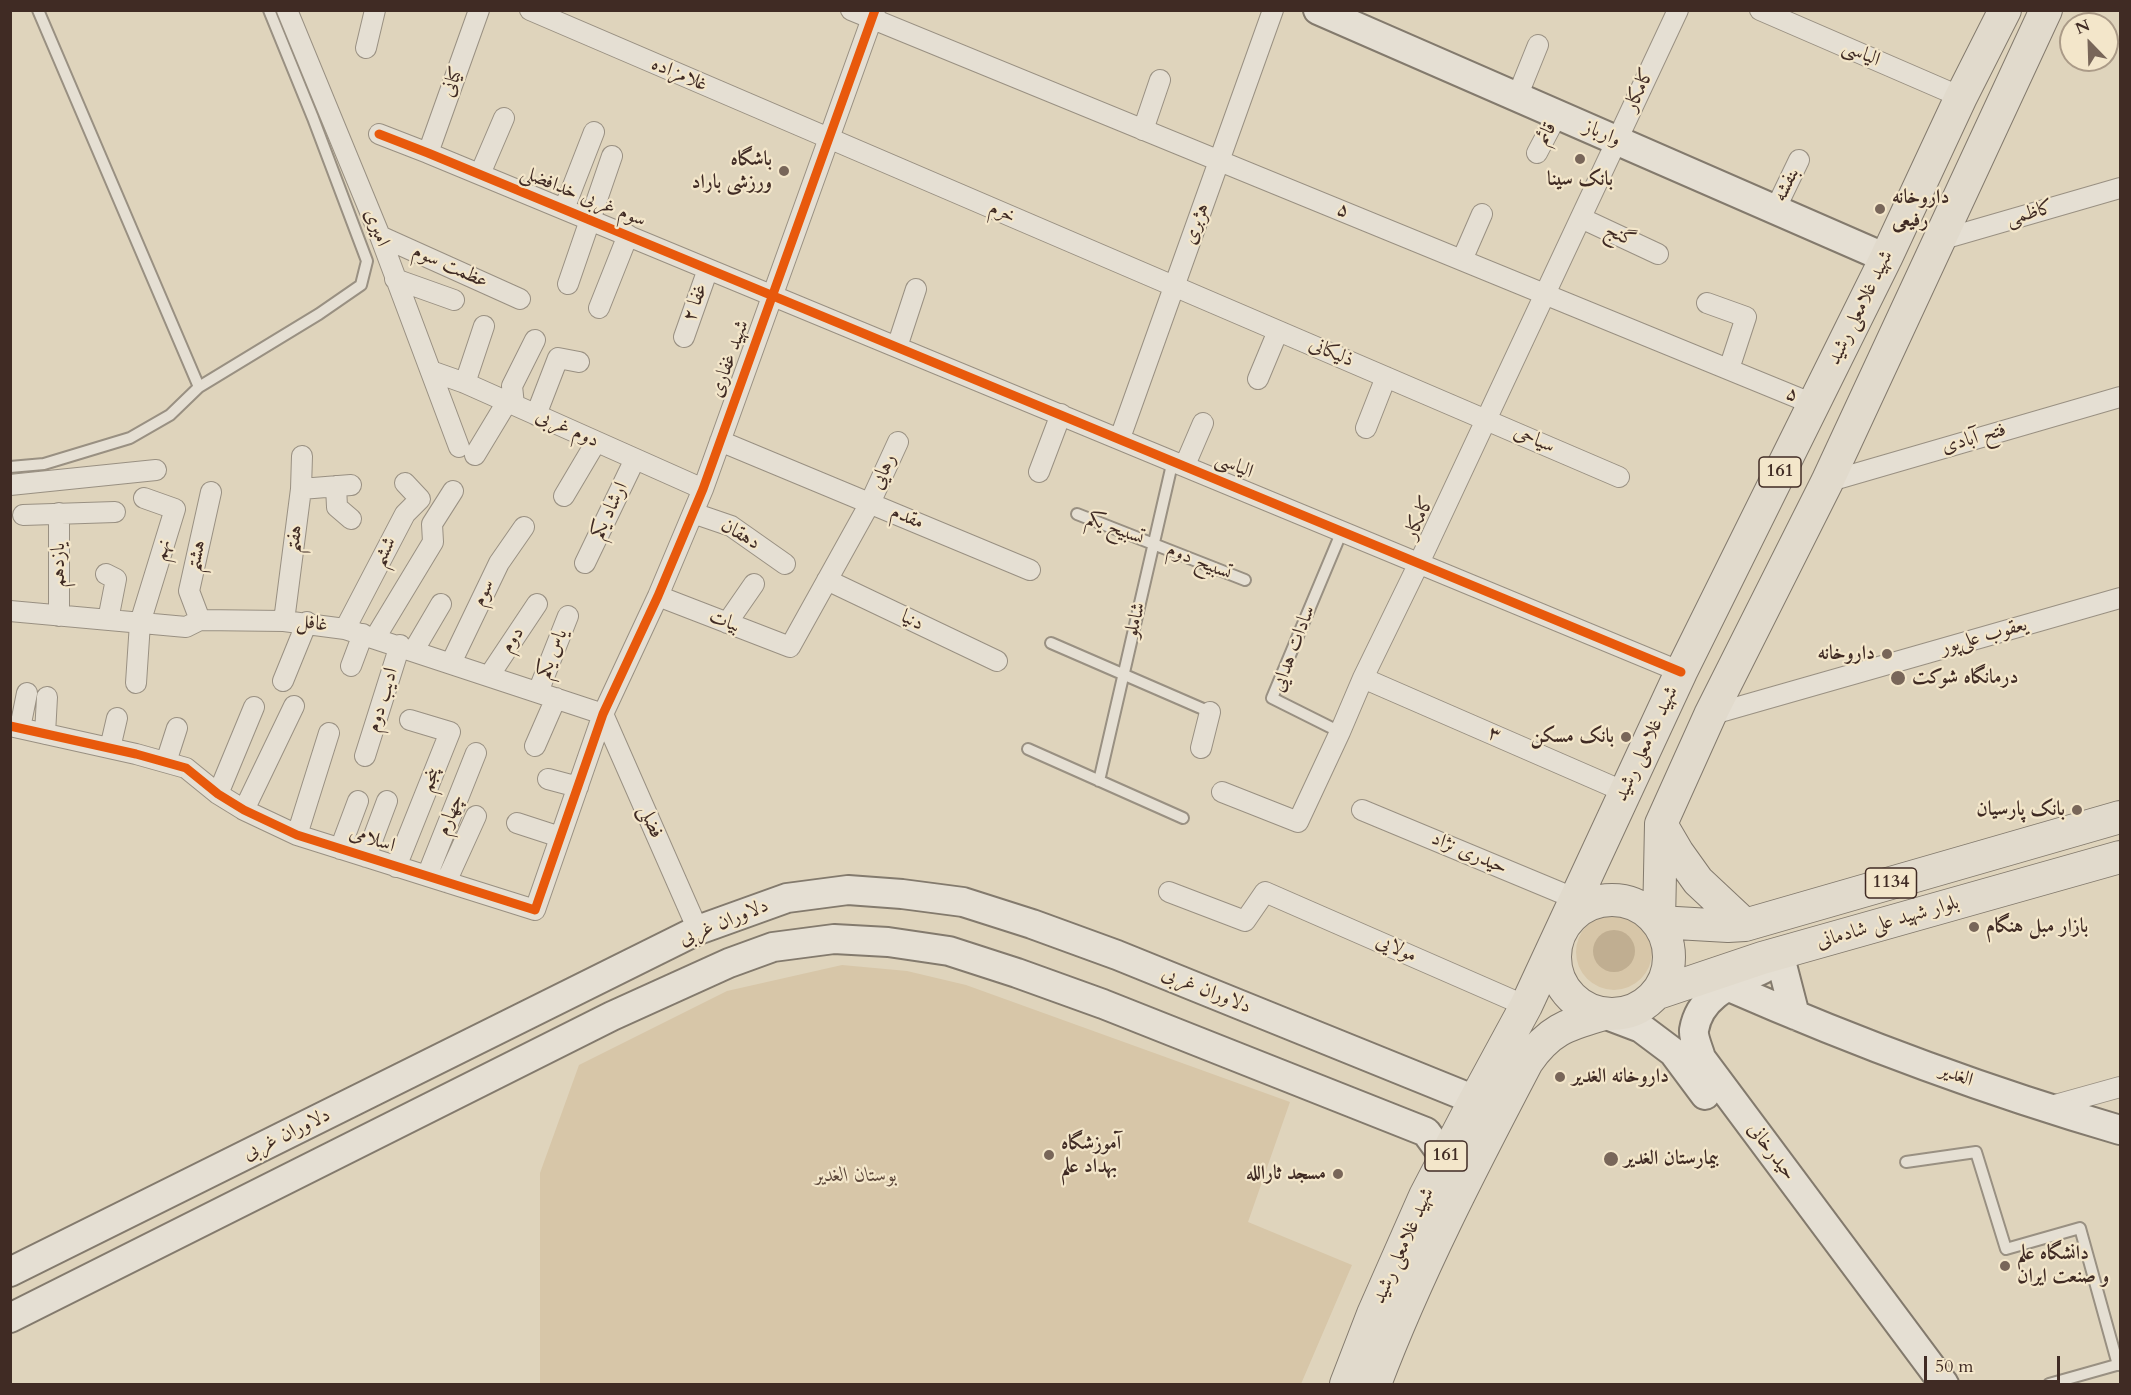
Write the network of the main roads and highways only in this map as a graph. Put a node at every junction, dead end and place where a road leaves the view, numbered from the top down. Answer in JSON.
{"nodes":[{"id":1,"x":1318,"y":10,"type":"edge"},
{"id":2,"x":2005,"y":10,"type":"edge"},
{"id":3,"x":2046,"y":10,"type":"edge"},
{"id":4,"x":1913,"y":199,"type":"junction"},
{"id":5,"x":1945,"y":228,"type":"junction"},
{"id":6,"x":1886,"y":258,"type":"junction"},
{"id":7,"x":1827,"y":482,"type":"junction"},
{"id":8,"x":2121,"y":818,"type":"edge"},
{"id":9,"x":1661,"y":824,"type":"junction"},
{"id":10,"x":2121,"y":858,"type":"edge"},
{"id":11,"x":1659,"y":922,"type":"junction"},
{"id":12,"x":1736,"y":925,"type":"junction"},
{"id":13,"x":1559,"y":934,"type":"junction"},
{"id":14,"x":1792,"y":953,"type":"junction"},
{"id":15,"x":1732,"y":976,"type":"junction"},
{"id":16,"x":1658,"y":993,"type":"junction"},
{"id":17,"x":1604,"y":1014,"type":"junction"},
{"id":18,"x":1795,"y":1015,"type":"junction"},
{"id":19,"x":1475,"y":1100,"type":"junction"},
{"id":20,"x":2121,"y":1130,"type":"edge"},
{"id":21,"x":1445,"y":1158,"type":"junction"},
{"id":22,"x":10,"y":1272,"type":"edge"},
{"id":23,"x":10,"y":1318,"type":"edge"},
{"id":24,"x":1346,"y":1384,"type":"edge"},
{"id":25,"x":1374,"y":1384,"type":"edge"},
{"id":26,"x":1922,"y":1384,"type":"edge"},
{"id":27,"x":1944,"y":1384,"type":"edge"}],
"edges":[{"from":1,"to":6,"type":"main road","name":"وارباز"},
{"from":2,"to":4,"type":"main road","name":"شهید غلامعلی رشید","number":"161"},
{"from":3,"to":5,"type":"main road","number":"161"},
{"from":4,"to":5,"type":"main road"},
{"from":4,"to":6,"type":"main road","name":"شهید غلامعلی رشید","number":"161"},
{"from":5,"to":7,"type":"main road","number":"161"},
{"from":6,"to":7,"type":"main road"},
{"from":6,"to":13,"type":"main road","name":"شهید غلامعلی رشید","number":"161"},
{"from":7,"to":9,"type":"main road","number":"161"},
{"from":8,"to":12,"type":"main road","name":"بلوار شهید علی شادمانی","number":"1134"},
{"from":9,"to":11,"type":"main road","number":"161"},
{"from":9,"to":12,"type":"main road"},
{"from":10,"to":14,"type":"main road","name":"بلوار شهید علی شادمانی","number":"1134"},
{"from":11,"to":12,"type":"main road","name":"بلوار شهید علی شادمانی","number":"1134"},
{"from":11,"to":13,"type":"main road"},
{"from":11,"to":16,"type":"main road"},
{"from":12,"to":15,"type":"main road"},
{"from":13,"to":17,"type":"main road"},
{"from":13,"to":19,"type":"main road","name":"شهید غلامعلی رشید","number":"161"},
{"from":14,"to":15,"type":"main road","name":"بلوار شهید علی شادمانی","number":"1134"},
{"from":14,"to":18,"type":"main road"},
{"from":15,"to":16,"type":"main road","name":"بلوار شهید علی شادمانی","number":"1134"},
{"from":15,"to":18,"type":"main road","name":"الغدیر"},
{"from":15,"to":27,"type":"main road","name":"حیدرخانی"},
{"from":16,"to":17,"type":"main road"},
{"from":17,"to":25,"type":"main road","name":"شهید غلامعلی رشید","number":"161"},
{"from":17,"to":26,"type":"main road","name":"حیدرخانی"},
{"from":18,"to":20,"type":"main road","name":"الغدیر"},
{"from":19,"to":21,"type":"main road","name":"شهید غلامعلی رشید","number":"161"},
{"from":19,"to":22,"type":"main road","name":"دلاوران غربی"},
{"from":21,"to":23,"type":"main road","name":"دلاوران غربی"},
{"from":21,"to":24,"type":"main road","name":"شهید غلامعلی رشید","number":"161"}]}
